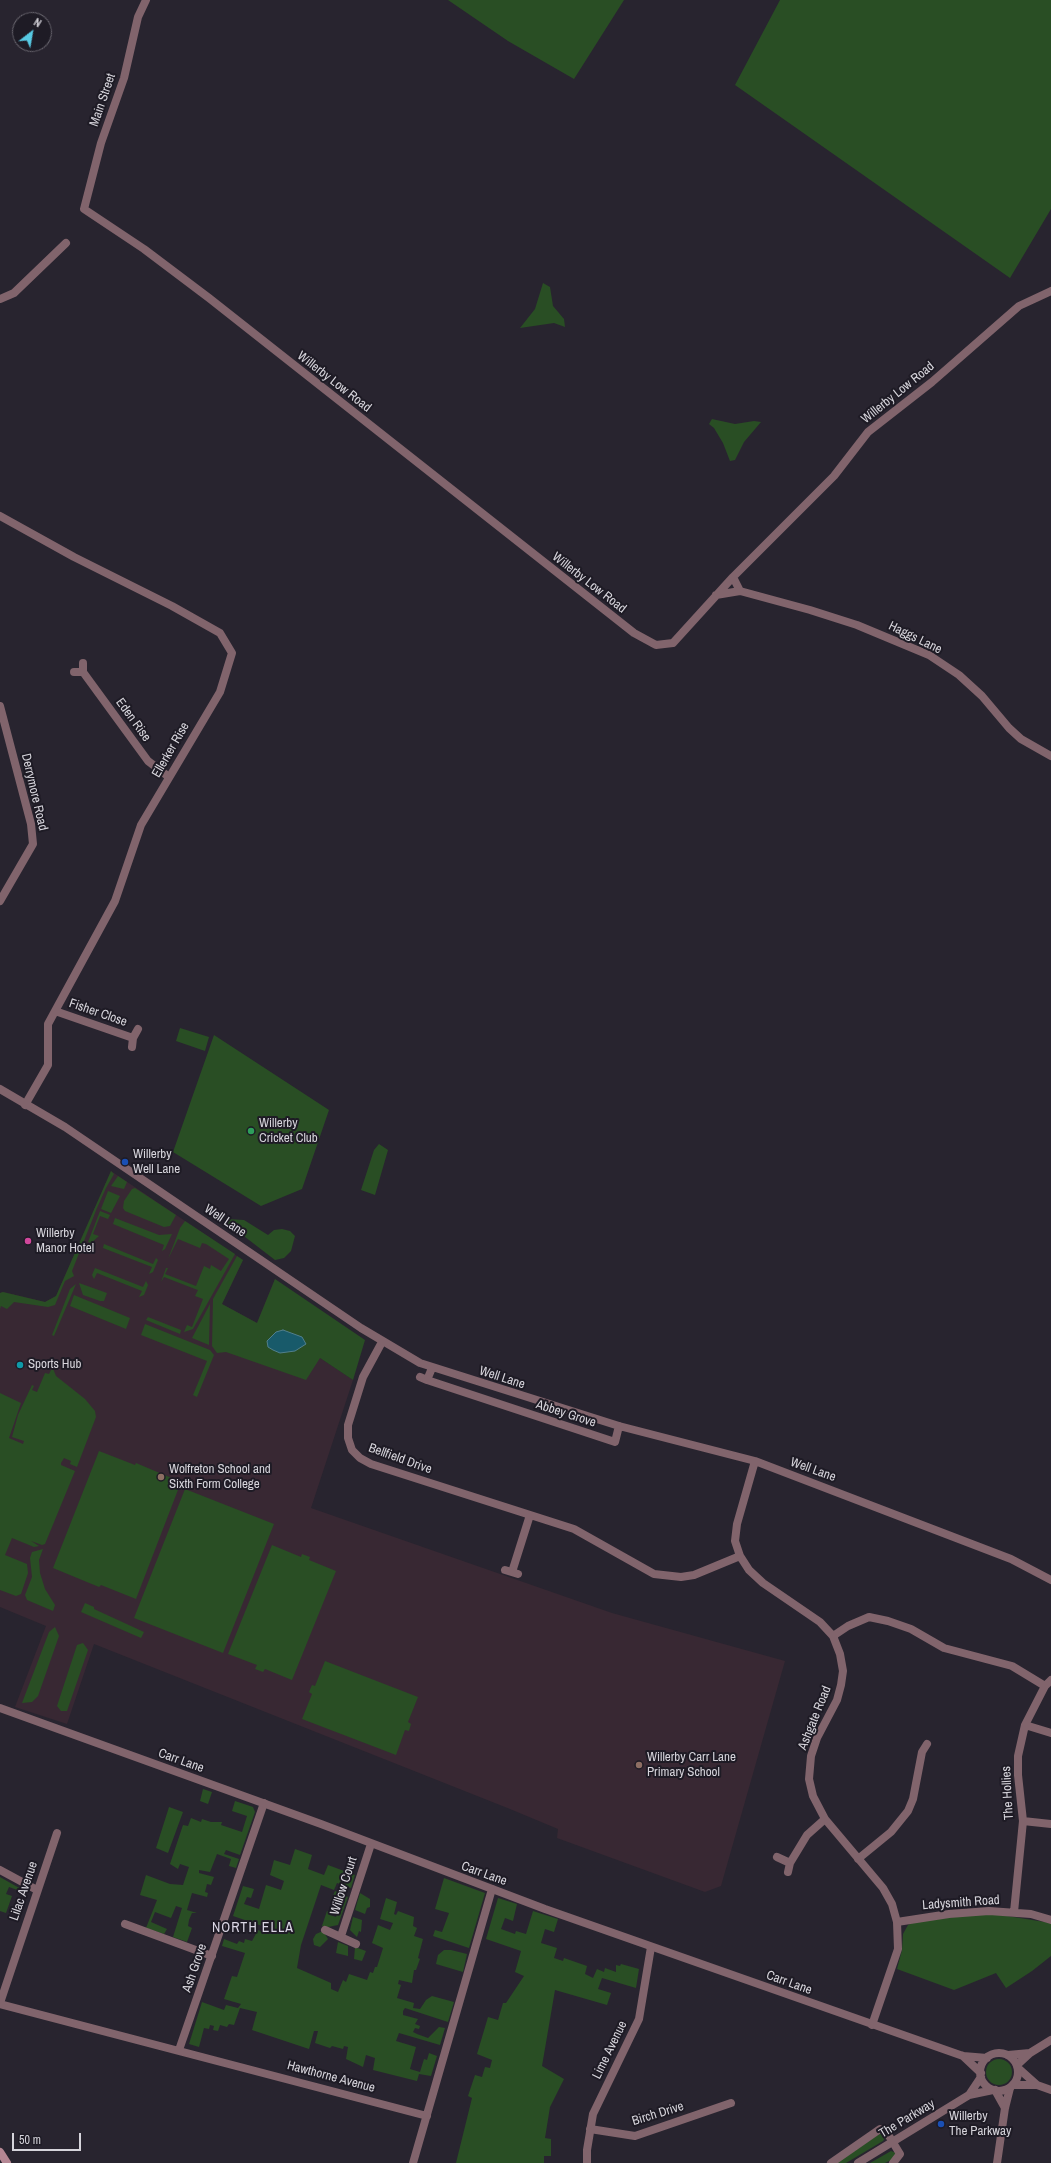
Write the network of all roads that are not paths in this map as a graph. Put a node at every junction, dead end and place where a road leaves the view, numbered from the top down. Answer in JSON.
{"nodes":[{"id":1,"x":146,"y":0,"type":"edge"},
{"id":2,"x":84,"y":209,"type":"joint"},
{"id":3,"x":66,"y":243,"type":"dead end"},
{"id":4,"x":1051,"y":291,"type":"edge"},
{"id":5,"x":0,"y":299,"type":"edge"},
{"id":6,"x":0,"y":516,"type":"edge"},
{"id":7,"x":733,"y":577,"type":"junction"},
{"id":8,"x":740,"y":591,"type":"junction"},
{"id":9,"x":716,"y":595,"type":"junction"},
{"id":10,"x":83,"y":663,"type":"dead end"},
{"id":11,"x":74,"y":672,"type":"dead end"},
{"id":12,"x":83,"y":672,"type":"junction"},
{"id":13,"x":0,"y":706,"type":"edge"},
{"id":14,"x":1051,"y":756,"type":"edge"},
{"id":15,"x":169,"y":777,"type":"junction"},
{"id":16,"x":0,"y":901,"type":"edge"},
{"id":17,"x":55,"y":1011,"type":"junction"},
{"id":18,"x":138,"y":1029,"type":"dead end"},
{"id":19,"x":133,"y":1038,"type":"junction"},
{"id":20,"x":132,"y":1047,"type":"dead end"},
{"id":21,"x":0,"y":1089,"type":"edge"},
{"id":22,"x":25,"y":1105,"type":"junction"},
{"id":23,"x":382,"y":1342,"type":"junction"},
{"id":24,"x":432,"y":1368,"type":"junction"},
{"id":25,"x":619,"y":1426,"type":"junction"},
{"id":26,"x":755,"y":1461,"type":"junction"},
{"id":27,"x":530,"y":1515,"type":"junction"},
{"id":28,"x":740,"y":1556,"type":"junction"},
{"id":29,"x":512,"y":1572,"type":"dead end"},
{"id":30,"x":1051,"y":1580,"type":"edge"},
{"id":31,"x":833,"y":1636,"type":"junction"},
{"id":32,"x":1048,"y":1683,"type":"edge"},
{"id":33,"x":0,"y":1708,"type":"edge"},
{"id":34,"x":1025,"y":1725,"type":"junction"},
{"id":35,"x":1051,"y":1733,"type":"edge"},
{"id":36,"x":927,"y":1744,"type":"dead end"},
{"id":37,"x":264,"y":1803,"type":"junction"},
{"id":38,"x":825,"y":1819,"type":"junction"},
{"id":39,"x":1023,"y":1821,"type":"junction"},
{"id":40,"x":1051,"y":1824,"type":"edge"},
{"id":41,"x":57,"y":1833,"type":"dead end"},
{"id":42,"x":371,"y":1844,"type":"junction"},
{"id":43,"x":777,"y":1857,"type":"dead end"},
{"id":44,"x":858,"y":1859,"type":"junction"},
{"id":45,"x":790,"y":1863,"type":"junction"},
{"id":46,"x":0,"y":1870,"type":"edge"},
{"id":47,"x":788,"y":1872,"type":"dead end"},
{"id":48,"x":492,"y":1889,"type":"junction"},
{"id":49,"x":37,"y":1890,"type":"junction"},
{"id":50,"x":1014,"y":1912,"type":"junction"},
{"id":51,"x":1051,"y":1920,"type":"edge"},
{"id":52,"x":897,"y":1922,"type":"junction"},
{"id":53,"x":125,"y":1924,"type":"dead end"},
{"id":54,"x":326,"y":1930,"type":"dead end"},
{"id":55,"x":341,"y":1936,"type":"junction"},
{"id":56,"x":356,"y":1944,"type":"dead end"},
{"id":57,"x":651,"y":1947,"type":"junction"},
{"id":58,"x":212,"y":1956,"type":"junction"},
{"id":59,"x":0,"y":2004,"type":"edge"},
{"id":60,"x":872,"y":2025,"type":"junction"},
{"id":61,"x":1051,"y":2040,"type":"edge"},
{"id":62,"x":179,"y":2050,"type":"junction"},
{"id":63,"x":1030,"y":2053,"type":"junction"},
{"id":64,"x":1008,"y":2055,"type":"junction"},
{"id":65,"x":963,"y":2056,"type":"junction"},
{"id":66,"x":987,"y":2058,"type":"junction"},
{"id":67,"x":1017,"y":2066,"type":"junction"},
{"id":68,"x":981,"y":2075,"type":"junction"},
{"id":69,"x":1037,"y":2085,"type":"junction"},
{"id":70,"x":1011,"y":2086,"type":"junction"},
{"id":71,"x":994,"y":2090,"type":"junction"},
{"id":72,"x":1051,"y":2090,"type":"edge"},
{"id":73,"x":969,"y":2096,"type":"junction"},
{"id":74,"x":732,"y":2103,"type":"dead end"},
{"id":75,"x":1005,"y":2108,"type":"junction"},
{"id":76,"x":427,"y":2116,"type":"junction"},
{"id":77,"x":590,"y":2129,"type":"junction"},
{"id":78,"x":893,"y":2142,"type":"junction"},
{"id":79,"x":0,"y":2152,"type":"edge"},
{"id":80,"x":8,"y":2163,"type":"edge"},
{"id":81,"x":413,"y":2163,"type":"edge"},
{"id":82,"x":587,"y":2163,"type":"edge"},
{"id":83,"x":831,"y":2163,"type":"edge"},
{"id":84,"x":858,"y":2163,"type":"edge"},
{"id":85,"x":893,"y":2163,"type":"edge"},
{"id":86,"x":997,"y":2163,"type":"edge"}],
"edges":[{"from":1,"to":2,"type":"street","name":"Main Street"},
{"from":2,"to":9,"type":"street","name":"Willerby Low Road"},
{"from":3,"to":5,"type":"street"},
{"from":4,"to":7,"type":"street","name":"Willerby Low Road"},
{"from":6,"to":15,"type":"street","name":"Ellerker Rise"},
{"from":7,"to":8,"type":"street"},
{"from":7,"to":9,"type":"street","name":"Willerby Low Road"},
{"from":8,"to":9,"type":"street","name":"Haggs Lane"},
{"from":8,"to":14,"type":"street","name":"Haggs Lane"},
{"from":10,"to":12,"type":"street"},
{"from":11,"to":12,"type":"street"},
{"from":12,"to":15,"type":"street","name":"Eden Rise"},
{"from":13,"to":16,"type":"street","name":"Derrymore Road"},
{"from":15,"to":17,"type":"street","name":"Ellerker Rise"},
{"from":17,"to":19,"type":"street","name":"Fisher Close"},
{"from":17,"to":22,"type":"street","name":"Ellerker Rise"},
{"from":18,"to":19,"type":"street"},
{"from":19,"to":20,"type":"street"},
{"from":21,"to":22,"type":"street","name":"Well Lane"},
{"from":22,"to":23,"type":"street","name":"Well Lane"},
{"from":23,"to":24,"type":"street","name":"Well Lane"},
{"from":23,"to":27,"type":"street","name":"Bellfield Drive"},
{"from":24,"to":25,"type":"street","name":"Well Lane"},
{"from":24,"to":25,"type":"street","name":"Abbey Grove"},
{"from":25,"to":26,"type":"street","name":"Well Lane"},
{"from":26,"to":28,"type":"street","name":"Ashgate Road"},
{"from":26,"to":30,"type":"street","name":"Well Lane"},
{"from":27,"to":28,"type":"street","name":"Bellfield Drive"},
{"from":27,"to":29,"type":"street"},
{"from":28,"to":31,"type":"street","name":"Ashgate Road"},
{"from":31,"to":32,"type":"street"},
{"from":31,"to":38,"type":"street","name":"Ashgate Road"},
{"from":32,"to":34,"type":"street","name":"The Hollies"},
{"from":33,"to":37,"type":"street","name":"Carr Lane"},
{"from":34,"to":35,"type":"street"},
{"from":34,"to":39,"type":"street","name":"The Hollies"},
{"from":36,"to":44,"type":"street"},
{"from":37,"to":42,"type":"street","name":"Carr Lane"},
{"from":37,"to":58,"type":"street","name":"Ash Grove"},
{"from":38,"to":44,"type":"street","name":"Ashgate Road"},
{"from":38,"to":45,"type":"street"},
{"from":39,"to":40,"type":"street"},
{"from":39,"to":50,"type":"street","name":"The Hollies"},
{"from":41,"to":49,"type":"street","name":"Lilac Avenue"},
{"from":42,"to":48,"type":"street","name":"Carr Lane"},
{"from":42,"to":55,"type":"street","name":"Willow Court"},
{"from":43,"to":45,"type":"street"},
{"from":44,"to":52,"type":"street","name":"Ashgate Road"},
{"from":45,"to":47,"type":"street"},
{"from":46,"to":49,"type":"street"},
{"from":48,"to":57,"type":"street","name":"Carr Lane"},
{"from":48,"to":76,"type":"street"},
{"from":49,"to":59,"type":"street","name":"Lilac Avenue"},
{"from":50,"to":51,"type":"street","name":"Ladysmith Road"},
{"from":50,"to":52,"type":"street","name":"Ladysmith Road"},
{"from":52,"to":60,"type":"street","name":"Ashgate Road"},
{"from":53,"to":58,"type":"street"},
{"from":54,"to":55,"type":"street","name":"Willow Court"},
{"from":55,"to":56,"type":"street","name":"Willow Court"},
{"from":57,"to":60,"type":"street","name":"Carr Lane"},
{"from":57,"to":77,"type":"street","name":"Lime Avenue"},
{"from":58,"to":62,"type":"street","name":"Ash Grove"},
{"from":59,"to":62,"type":"street","name":"Hawthorne Avenue"},
{"from":60,"to":65,"type":"street","name":"Carr Lane"},
{"from":61,"to":63,"type":"street"},
{"from":62,"to":76,"type":"street","name":"Hawthorne Avenue"},
{"from":63,"to":64,"type":"street"},
{"from":63,"to":67,"type":"street"},
{"from":64,"to":66,"type":"street","name":"Carr Lane"},
{"from":64,"to":67,"type":"street"},
{"from":65,"to":66,"type":"street","name":"Carr Lane"},
{"from":65,"to":68,"type":"street","name":"Carr Lane"},
{"from":66,"to":68,"type":"street"},
{"from":67,"to":69,"type":"street"},
{"from":67,"to":70,"type":"street"},
{"from":68,"to":71,"type":"street","name":"Carr Lane"},
{"from":68,"to":73,"type":"street","name":"The Parkway"},
{"from":69,"to":70,"type":"street"},
{"from":69,"to":72,"type":"street"},
{"from":70,"to":71,"type":"street"},
{"from":70,"to":75,"type":"street"},
{"from":71,"to":73,"type":"street","name":"The Parkway"},
{"from":71,"to":75,"type":"street","name":"Carr Lane"},
{"from":73,"to":78,"type":"street","name":"The Parkway"},
{"from":74,"to":77,"type":"street","name":"Birch Drive"},
{"from":75,"to":86,"type":"street"},
{"from":76,"to":81,"type":"street"},
{"from":77,"to":82,"type":"street","name":"Lime Avenue"},
{"from":78,"to":83,"type":"street"},
{"from":78,"to":84,"type":"street","name":"The Parkway"},
{"from":78,"to":85,"type":"street"},
{"from":79,"to":80,"type":"main road"}]}
